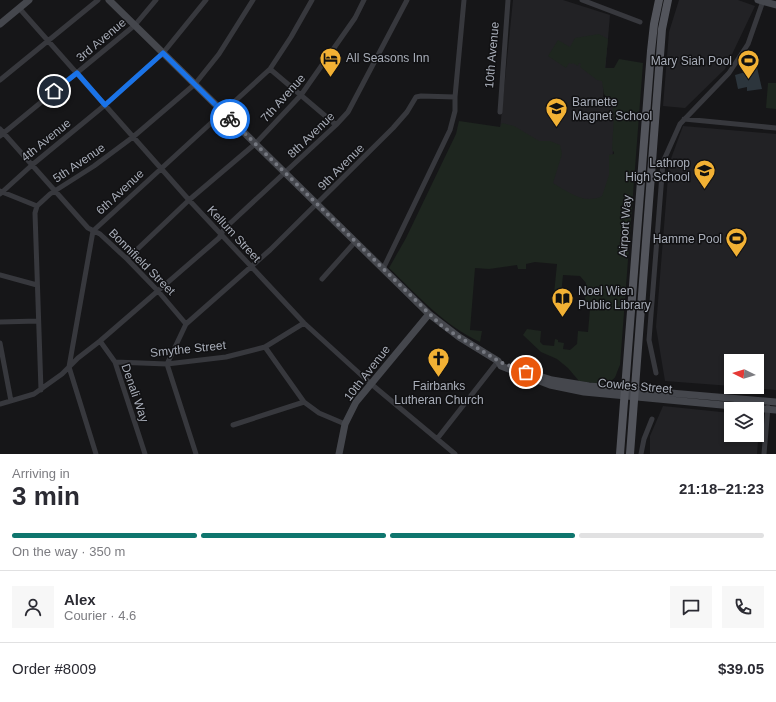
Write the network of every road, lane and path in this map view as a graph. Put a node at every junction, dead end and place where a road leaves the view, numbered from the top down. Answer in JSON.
{"nodes":[{"id":1,"x":29,"y":0,"type":"edge"},
{"id":2,"x":98,"y":0,"type":"edge"},
{"id":3,"x":109,"y":0,"type":"edge"},
{"id":4,"x":156,"y":0,"type":"edge"},
{"id":5,"x":206,"y":0,"type":"edge"},
{"id":6,"x":254,"y":0,"type":"edge"},
{"id":7,"x":312,"y":0,"type":"edge"},
{"id":8,"x":364,"y":0,"type":"edge"},
{"id":9,"x":407,"y":0,"type":"edge"},
{"id":10,"x":464,"y":0,"type":"edge"},
{"id":11,"x":508,"y":0,"type":"edge"},
{"id":12,"x":582,"y":0,"type":"edge"},
{"id":13,"x":659,"y":0,"type":"edge"},
{"id":14,"x":668,"y":0,"type":"edge"},
{"id":15,"x":761,"y":1,"type":"edge"},
{"id":16,"x":776,"y":6,"type":"edge"},
{"id":17,"x":19,"y":8,"type":"junction"},
{"id":18,"x":640,"y":22,"type":"dead end"},
{"id":19,"x":0,"y":24,"type":"edge"},
{"id":20,"x":135,"y":25,"type":"junction"},
{"id":21,"x":49,"y":40,"type":"junction"},
{"id":22,"x":163,"y":53,"type":"junction"},
{"id":23,"x":270,"y":69,"type":"junction"},
{"id":24,"x":77,"y":73,"type":"junction"},
{"id":25,"x":0,"y":80,"type":"edge"},
{"id":26,"x":195,"y":84,"type":"junction"},
{"id":27,"x":301,"y":95,"type":"junction"},
{"id":28,"x":455,"y":97,"type":"junction"},
{"id":29,"x":105,"y":105,"type":"junction"},
{"id":30,"x":500,"y":112,"type":"dead end"},
{"id":31,"x":224,"y":113,"type":"junction"},
{"id":32,"x":684,"y":119,"type":"junction"},
{"id":33,"x":336,"y":125,"type":"junction"},
{"id":34,"x":776,"y":128,"type":"edge"},
{"id":35,"x":1,"y":132,"type":"edge"},
{"id":36,"x":133,"y":137,"type":"junction"},
{"id":37,"x":255,"y":144,"type":"junction"},
{"id":38,"x":32,"y":165,"type":"junction"},
{"id":39,"x":161,"y":168,"type":"junction"},
{"id":40,"x":285,"y":173,"type":"junction"},
{"id":41,"x":55,"y":191,"type":"junction"},
{"id":42,"x":0,"y":193,"type":"edge"},
{"id":43,"x":189,"y":200,"type":"junction"},
{"id":44,"x":317,"y":205,"type":"junction"},
{"id":45,"x":37,"y":206,"type":"junction"},
{"id":46,"x":93,"y":231,"type":"junction"},
{"id":47,"x":222,"y":233,"type":"junction"},
{"id":48,"x":355,"y":242,"type":"junction"},
{"id":49,"x":127,"y":259,"type":"junction"},
{"id":50,"x":251,"y":267,"type":"junction"},
{"id":51,"x":383,"y":269,"type":"junction"},
{"id":52,"x":0,"y":275,"type":"edge"},
{"id":53,"x":322,"y":279,"type":"dead end"},
{"id":54,"x":37,"y":285,"type":"junction"},
{"id":55,"x":158,"y":291,"type":"junction"},
{"id":56,"x":429,"y":314,"type":"junction"},
{"id":57,"x":38,"y":321,"type":"junction"},
{"id":58,"x":0,"y":322,"type":"edge"},
{"id":59,"x":304,"y":323,"type":"junction"},
{"id":60,"x":186,"y":324,"type":"junction"},
{"id":61,"x":100,"y":341,"type":"junction"},
{"id":62,"x":0,"y":343,"type":"edge"},
{"id":63,"x":265,"y":347,"type":"junction"},
{"id":64,"x":115,"y":362,"type":"junction"},
{"id":65,"x":500,"y":363,"type":"junction"},
{"id":66,"x":167,"y":364,"type":"junction"},
{"id":67,"x":69,"y":367,"type":"junction"},
{"id":68,"x":656,"y":373,"type":"dead end"},
{"id":69,"x":370,"y":384,"type":"junction"},
{"id":70,"x":41,"y":390,"type":"junction"},
{"id":71,"x":624,"y":393,"type":"junction"},
{"id":72,"x":634,"y":394,"type":"junction"},
{"id":73,"x":11,"y":401,"type":"junction"},
{"id":74,"x":772,"y":401,"type":"edge"},
{"id":75,"x":304,"y":402,"type":"junction"},
{"id":76,"x":0,"y":404,"type":"edge"},
{"id":77,"x":768,"y":410,"type":"junction"},
{"id":78,"x":776,"y":410,"type":"edge"},
{"id":79,"x":652,"y":420,"type":"dead end"},
{"id":80,"x":345,"y":424,"type":"junction"},
{"id":81,"x":233,"y":425,"type":"dead end"},
{"id":82,"x":436,"y":439,"type":"junction"},
{"id":83,"x":96,"y":454,"type":"edge"},
{"id":84,"x":145,"y":454,"type":"edge"},
{"id":85,"x":196,"y":454,"type":"edge"},
{"id":86,"x":339,"y":454,"type":"edge"},
{"id":87,"x":455,"y":454,"type":"edge"},
{"id":88,"x":620,"y":454,"type":"edge"},
{"id":89,"x":630,"y":454,"type":"edge"},
{"id":90,"x":641,"y":454,"type":"edge"},
{"id":91,"x":764,"y":454,"type":"edge"}],
"edges":[{"from":1,"to":17,"type":"main road"},
{"from":2,"to":21,"type":"street"},
{"from":3,"to":20,"type":"main road","name":"Cowles Street"},
{"from":4,"to":20,"type":"street","name":"3rd Avenue"},
{"from":5,"to":22,"type":"street","name":"4th Avenue"},
{"from":6,"to":26,"type":"street","name":"5th Avenue"},
{"from":7,"to":23,"type":"street","name":"6th Avenue"},
{"from":8,"to":27,"type":"street","name":"7th Avenue"},
{"from":9,"to":33,"type":"street","name":"8th Avenue"},
{"from":10,"to":28,"type":"street"},
{"from":11,"to":30,"type":"street","name":"10th Avenue"},
{"from":12,"to":18,"type":"street"},
{"from":13,"to":71,"type":"main road","name":"Airport Way"},
{"from":14,"to":72,"type":"main road","name":"Airport Way"},
{"from":15,"to":16,"type":"main road"},
{"from":15,"to":32,"type":"street"},
{"from":17,"to":19,"type":"main road"},
{"from":17,"to":21,"type":"street","name":"Kellum Street"},
{"from":20,"to":22,"type":"main road","name":"Cowles Street"},
{"from":20,"to":24,"type":"street","name":"3rd Avenue"},
{"from":21,"to":24,"type":"street","name":"Kellum Street"},
{"from":21,"to":25,"type":"street"},
{"from":22,"to":26,"type":"main road","name":"Cowles Street"},
{"from":22,"to":29,"type":"street","name":"4th Avenue"},
{"from":23,"to":27,"type":"street"},
{"from":23,"to":31,"type":"street","name":"6th Avenue"},
{"from":24,"to":29,"type":"street","name":"Kellum Street"},
{"from":24,"to":35,"type":"street","name":"3rd Avenue"},
{"from":26,"to":31,"type":"main road","name":"Cowles Street"},
{"from":26,"to":36,"type":"street","name":"5th Avenue"},
{"from":27,"to":33,"type":"street"},
{"from":27,"to":37,"type":"street","name":"7th Avenue"},
{"from":28,"to":44,"type":"street","name":"9th Avenue"},
{"from":28,"to":51,"type":"street"},
{"from":29,"to":36,"type":"street","name":"Kellum Street"},
{"from":29,"to":38,"type":"street","name":"4th Avenue"},
{"from":31,"to":37,"type":"main road","name":"Cowles Street"},
{"from":31,"to":39,"type":"street","name":"6th Avenue"},
{"from":32,"to":34,"type":"street"},
{"from":32,"to":68,"type":"street"},
{"from":33,"to":40,"type":"street","name":"8th Avenue"},
{"from":35,"to":38,"type":"street","name":"Bonnifield Street"},
{"from":36,"to":39,"type":"street","name":"Kellum Street"},
{"from":36,"to":41,"type":"street","name":"5th Avenue"},
{"from":37,"to":40,"type":"main road","name":"Cowles Street"},
{"from":37,"to":43,"type":"street","name":"7th Avenue"},
{"from":38,"to":41,"type":"street","name":"Bonnifield Street"},
{"from":38,"to":42,"type":"street","name":"4th Avenue"},
{"from":39,"to":43,"type":"street","name":"Kellum Street"},
{"from":39,"to":46,"type":"street","name":"6th Avenue"},
{"from":40,"to":44,"type":"main road","name":"Cowles Street"},
{"from":40,"to":47,"type":"street","name":"8th Avenue"},
{"from":41,"to":45,"type":"street","name":"5th Avenue"},
{"from":41,"to":46,"type":"street","name":"Bonnifield Street"},
{"from":42,"to":45,"type":"street"},
{"from":43,"to":47,"type":"street","name":"Kellum Street"},
{"from":43,"to":49,"type":"street","name":"7th Avenue"},
{"from":44,"to":48,"type":"main road","name":"Cowles Street"},
{"from":44,"to":50,"type":"street","name":"9th Avenue"},
{"from":45,"to":54,"type":"street"},
{"from":46,"to":49,"type":"street","name":"Bonnifield Street"},
{"from":46,"to":67,"type":"street","name":"6th Avenue"},
{"from":47,"to":50,"type":"street","name":"Kellum Street"},
{"from":47,"to":55,"type":"street","name":"8th Avenue"},
{"from":48,"to":51,"type":"main road","name":"Cowles Street"},
{"from":48,"to":53,"type":"street"},
{"from":49,"to":55,"type":"street","name":"Bonnifield Street"},
{"from":50,"to":59,"type":"street","name":"Kellum Street"},
{"from":50,"to":60,"type":"street","name":"9th Avenue"},
{"from":51,"to":56,"type":"main road","name":"Cowles Street"},
{"from":52,"to":54,"type":"street"},
{"from":54,"to":57,"type":"street"},
{"from":55,"to":60,"type":"street","name":"Bonnifield Street"},
{"from":55,"to":61,"type":"street","name":"8th Avenue"},
{"from":56,"to":65,"type":"main road","name":"Cowles Street"},
{"from":56,"to":69,"type":"main road","name":"10th Avenue"},
{"from":57,"to":58,"type":"street"},
{"from":57,"to":70,"type":"street"},
{"from":59,"to":63,"type":"street","name":"Smythe Street"},
{"from":59,"to":69,"type":"street","name":"Kellum Street"},
{"from":60,"to":66,"type":"street","name":"9th Avenue"},
{"from":61,"to":64,"type":"street","name":"Denali Way"},
{"from":61,"to":67,"type":"street","name":"8th Avenue"},
{"from":62,"to":73,"type":"street"},
{"from":63,"to":66,"type":"street","name":"Smythe Street"},
{"from":63,"to":75,"type":"street"},
{"from":64,"to":66,"type":"street","name":"Smythe Street"},
{"from":64,"to":84,"type":"street","name":"Denali Way"},
{"from":65,"to":71,"type":"main road","name":"Cowles Street"},
{"from":65,"to":82,"type":"street"},
{"from":66,"to":85,"type":"street"},
{"from":67,"to":70,"type":"street","name":"8th Avenue"},
{"from":67,"to":83,"type":"street","name":"6th Avenue"},
{"from":69,"to":80,"type":"main road","name":"10th Avenue"},
{"from":69,"to":82,"type":"street","name":"Kellum Street"},
{"from":70,"to":73,"type":"street","name":"8th Avenue"},
{"from":71,"to":72,"type":"main road","name":"Cowles Street"},
{"from":71,"to":88,"type":"main road","name":"Airport Way"},
{"from":72,"to":74,"type":"main road","name":"Cowles Street"},
{"from":72,"to":77,"type":"main road","name":"Cowles Street"},
{"from":72,"to":89,"type":"main road","name":"Airport Way"},
{"from":73,"to":76,"type":"street","name":"8th Avenue"},
{"from":74,"to":77,"type":"street"},
{"from":75,"to":80,"type":"street"},
{"from":75,"to":81,"type":"street"},
{"from":77,"to":78,"type":"main road","name":"Cowles Street"},
{"from":77,"to":91,"type":"street"},
{"from":79,"to":90,"type":"street"},
{"from":80,"to":86,"type":"main road","name":"10th Avenue"},
{"from":82,"to":87,"type":"street","name":"Kellum Street"}]}
